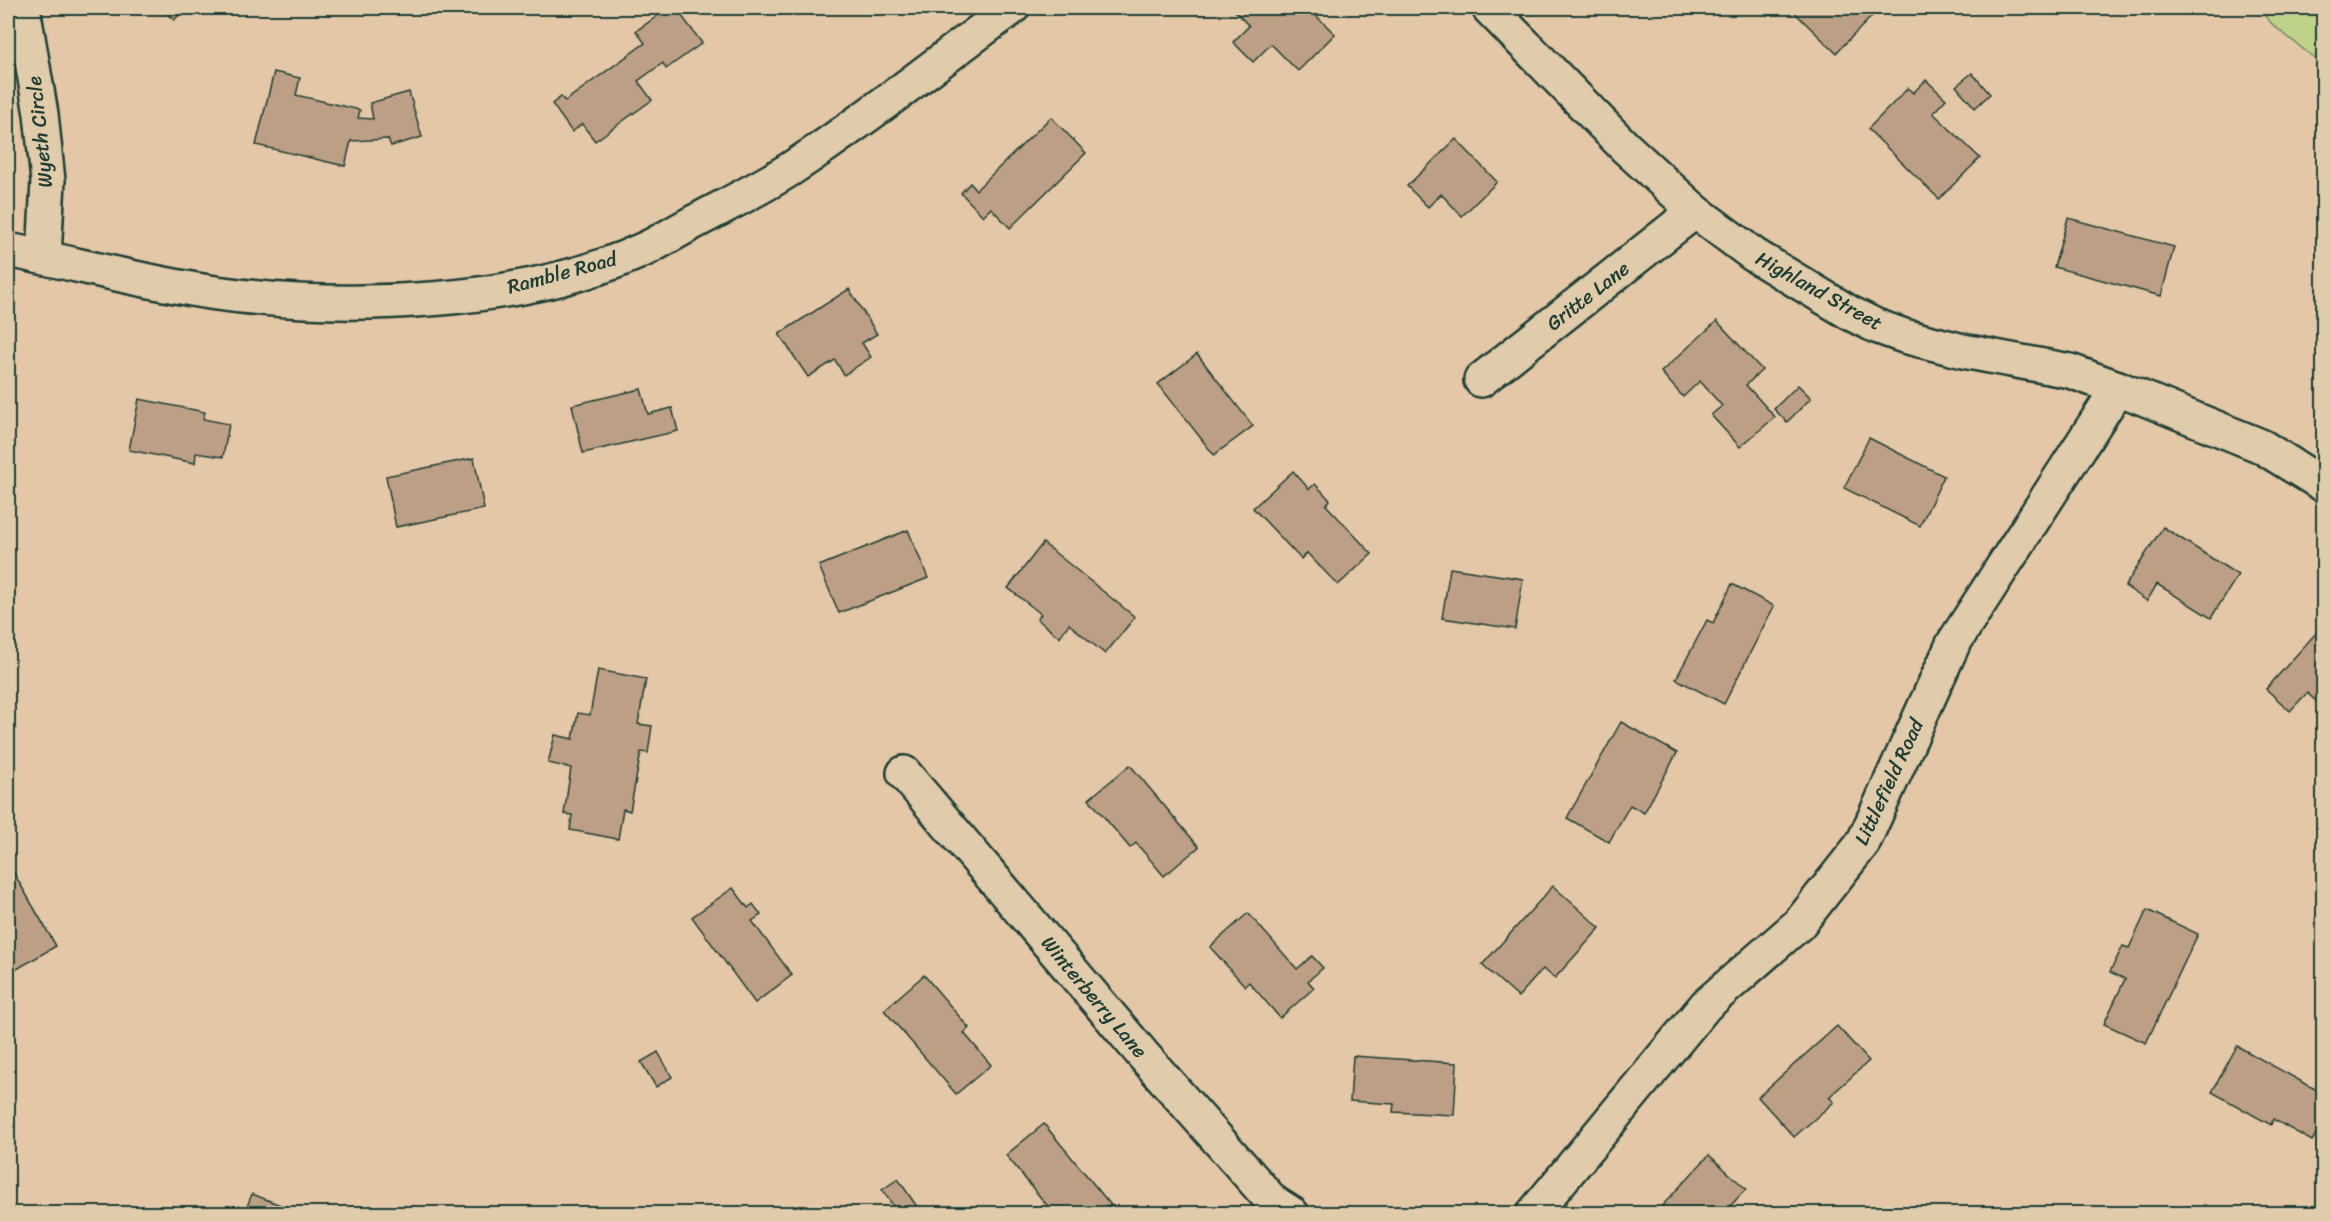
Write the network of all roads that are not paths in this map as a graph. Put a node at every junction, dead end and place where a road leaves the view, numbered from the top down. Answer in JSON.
{"nodes":[{"id":1,"x":23,"y":8,"type":"edge"},
{"id":2,"x":1012,"y":8,"type":"edge"},
{"id":3,"x":1489,"y":8,"type":"edge"},
{"id":4,"x":1695,"y":211,"type":"junction"},
{"id":5,"x":8,"y":250,"type":"edge"},
{"id":6,"x":44,"y":257,"type":"junction"},
{"id":7,"x":1481,"y":380,"type":"dead end"},
{"id":8,"x":2118,"y":388,"type":"junction"},
{"id":9,"x":2324,"y":485,"type":"edge"},
{"id":10,"x":904,"y":773,"type":"dead end"},
{"id":11,"x":1292,"y":1214,"type":"edge"},
{"id":12,"x":1533,"y":1214,"type":"edge"}],
"edges":[{"from":1,"to":6,"type":"street","name":"Wyeth Circle"},
{"from":2,"to":6,"type":"street","name":"Ramble Road"},
{"from":3,"to":4,"type":"street","name":"Highland Street"},
{"from":4,"to":7,"type":"street","name":"Gritte Lane"},
{"from":4,"to":8,"type":"street","name":"Highland Street"},
{"from":5,"to":6,"type":"street","name":"Ramble Road"},
{"from":8,"to":9,"type":"street","name":"Highland Street"},
{"from":8,"to":12,"type":"street","name":"Littlefield Road"},
{"from":10,"to":11,"type":"street","name":"Winterberry Lane"}]}
